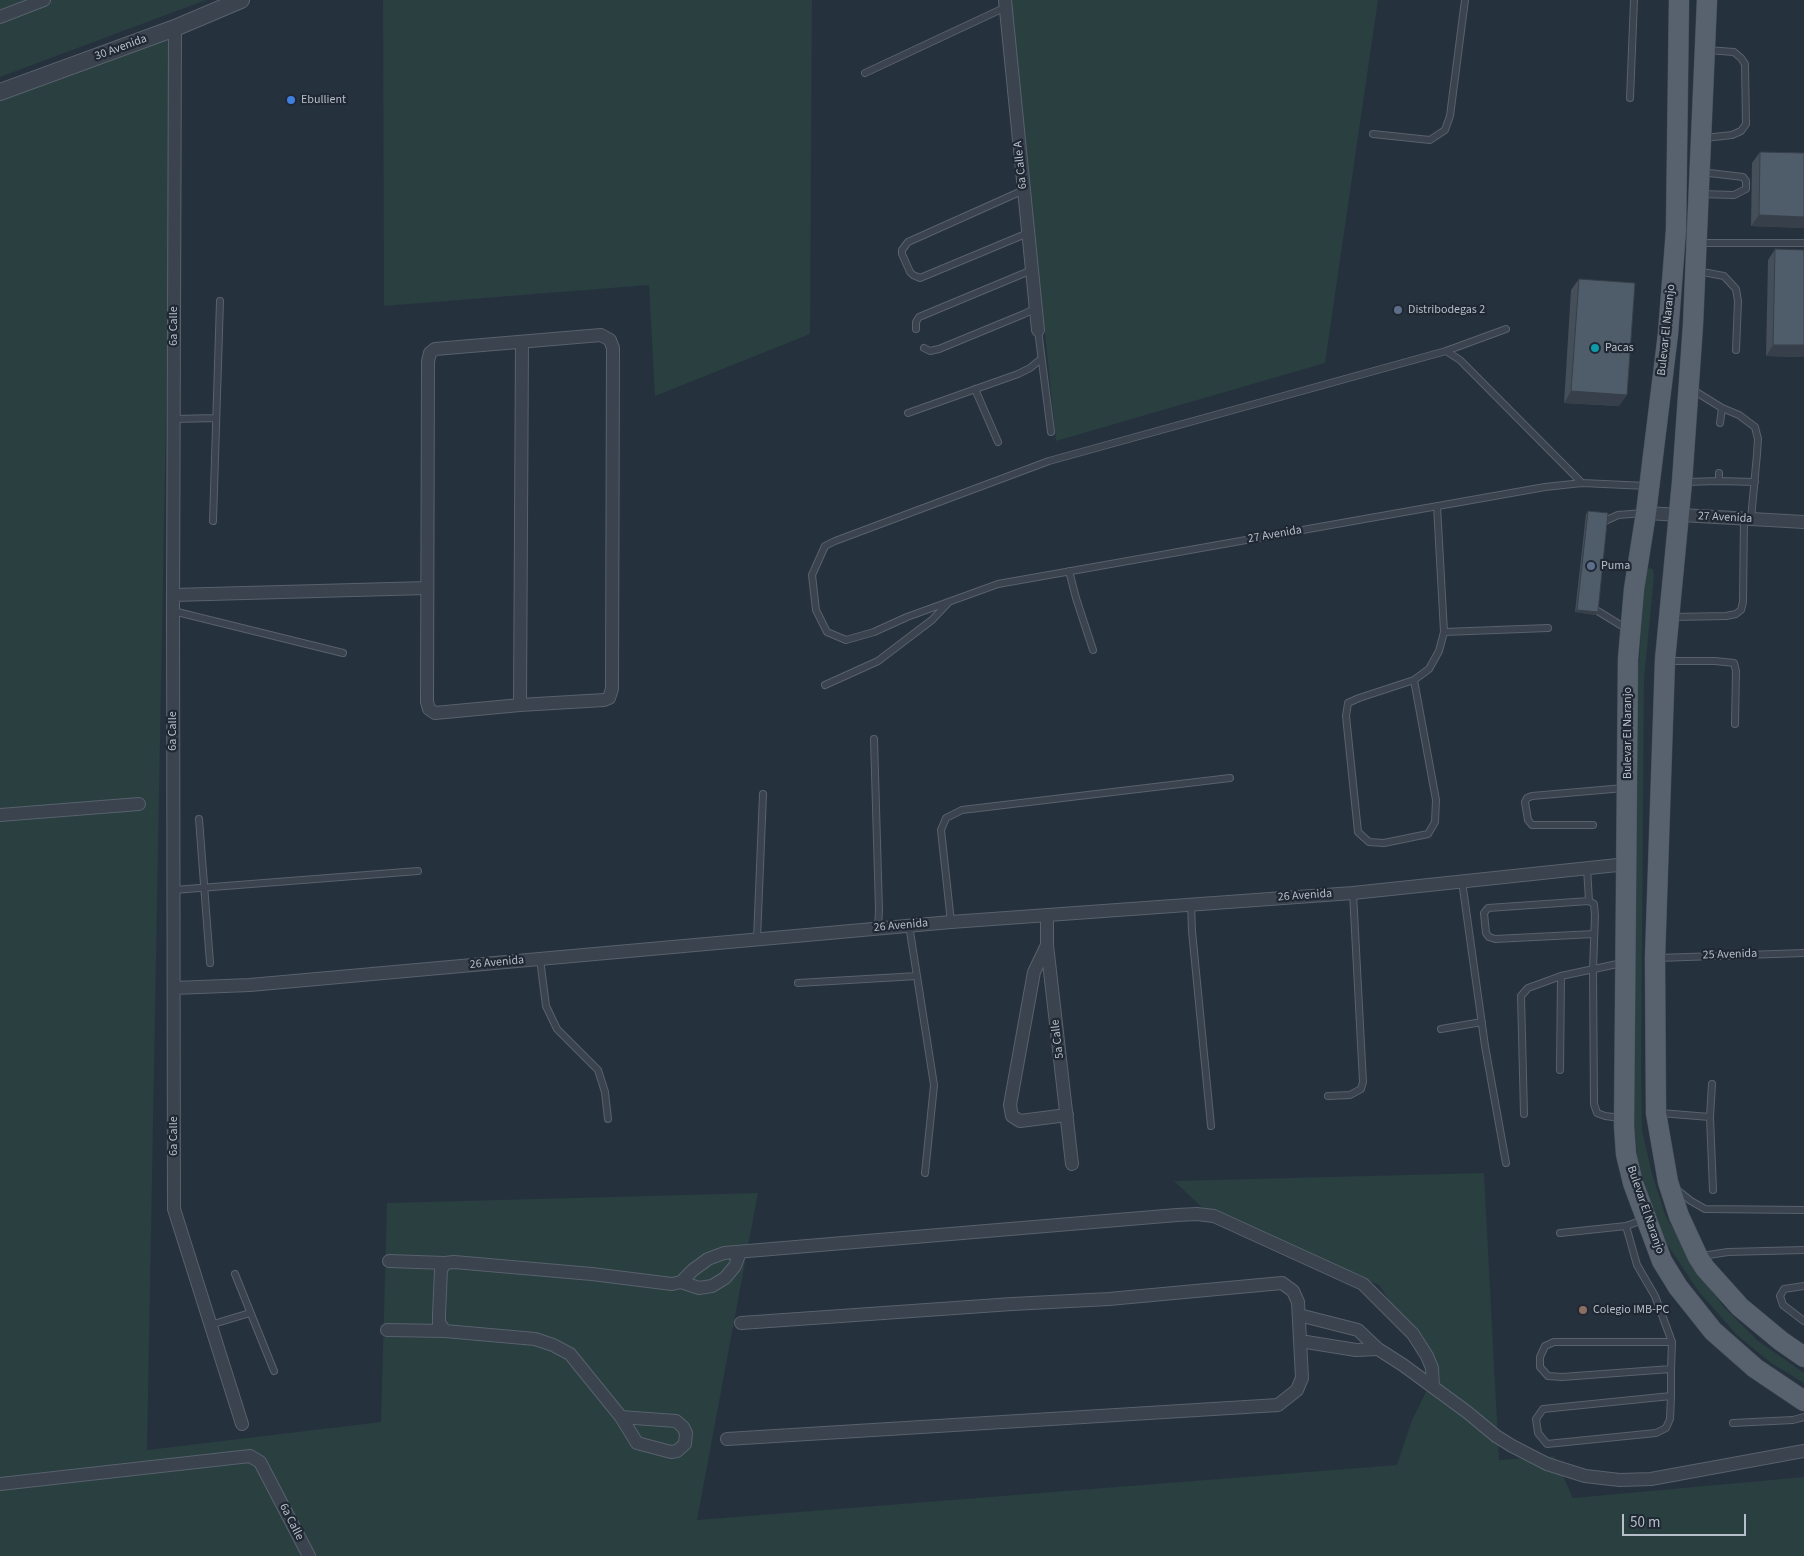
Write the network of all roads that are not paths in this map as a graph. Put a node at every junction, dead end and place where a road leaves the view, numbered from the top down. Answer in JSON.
{"nodes":[{"id":1,"x":44,"y":0,"type":"edge"},
{"id":2,"x":241,"y":0,"type":"edge"},
{"id":3,"x":1465,"y":0,"type":"edge"},
{"id":4,"x":1634,"y":0,"type":"edge"},
{"id":5,"x":1679,"y":0,"type":"edge"},
{"id":6,"x":1707,"y":0,"type":"edge"},
{"id":7,"x":1005,"y":4,"type":"edge"},
{"id":8,"x":0,"y":17,"type":"edge"},
{"id":9,"x":175,"y":28,"type":"junction"},
{"id":10,"x":1705,"y":50,"type":"junction"},
{"id":11,"x":864,"y":73,"type":"dead end"},
{"id":12,"x":0,"y":92,"type":"edge"},
{"id":13,"x":1630,"y":98,"type":"dead end"},
{"id":14,"x":1372,"y":134,"type":"dead end"},
{"id":15,"x":1701,"y":138,"type":"junction"},
{"id":16,"x":1700,"y":172,"type":"junction"},
{"id":17,"x":1024,"y":190,"type":"junction"},
{"id":18,"x":1699,"y":194,"type":"junction"},
{"id":19,"x":1028,"y":233,"type":"junction"},
{"id":20,"x":1697,"y":243,"type":"junction"},
{"id":21,"x":1804,"y":243,"type":"edge"},
{"id":22,"x":1032,"y":270,"type":"junction"},
{"id":23,"x":1695,"y":271,"type":"junction"},
{"id":24,"x":220,"y":301,"type":"dead end"},
{"id":25,"x":1036,"y":307,"type":"junction"},
{"id":26,"x":916,"y":329,"type":"dead end"},
{"id":27,"x":1506,"y":329,"type":"dead end"},
{"id":28,"x":1038,"y":330,"type":"joint"},
{"id":29,"x":522,"y":342,"type":"junction"},
{"id":30,"x":924,"y":348,"type":"dead end"},
{"id":31,"x":1446,"y":350,"type":"junction"},
{"id":32,"x":1736,"y":350,"type":"dead end"},
{"id":33,"x":1041,"y":359,"type":"junction"},
{"id":34,"x":1688,"y":388,"type":"junction"},
{"id":35,"x":975,"y":389,"type":"junction"},
{"id":36,"x":1722,"y":408,"type":"junction"},
{"id":37,"x":908,"y":413,"type":"dead end"},
{"id":38,"x":215,"y":418,"type":"junction"},
{"id":39,"x":174,"y":419,"type":"junction"},
{"id":40,"x":1720,"y":423,"type":"dead end"},
{"id":41,"x":1051,"y":432,"type":"dead end"},
{"id":42,"x":998,"y":442,"type":"dead end"},
{"id":43,"x":1719,"y":473,"type":"dead end"},
{"id":44,"x":1719,"y":481,"type":"junction"},
{"id":45,"x":1682,"y":482,"type":"junction"},
{"id":46,"x":1755,"y":482,"type":"junction"},
{"id":47,"x":1582,"y":483,"type":"junction"},
{"id":48,"x":1648,"y":486,"type":"junction"},
{"id":49,"x":1436,"y":506,"type":"junction"},
{"id":50,"x":1646,"y":513,"type":"junction"},
{"id":51,"x":1678,"y":515,"type":"junction"},
{"id":52,"x":1747,"y":519,"type":"junction"},
{"id":53,"x":212,"y":521,"type":"dead end"},
{"id":54,"x":1605,"y":521,"type":"edge"},
{"id":55,"x":1804,"y":522,"type":"edge"},
{"id":56,"x":1069,"y":571,"type":"junction"},
{"id":57,"x":427,"y":588,"type":"junction"},
{"id":58,"x":173,"y":595,"type":"junction"},
{"id":59,"x":948,"y":602,"type":"junction"},
{"id":60,"x":1596,"y":610,"type":"edge"},
{"id":61,"x":173,"y":611,"type":"junction"},
{"id":62,"x":1669,"y":617,"type":"junction"},
{"id":63,"x":1548,"y":628,"type":"dead end"},
{"id":64,"x":1630,"y":631,"type":"junction"},
{"id":65,"x":1444,"y":632,"type":"junction"},
{"id":66,"x":1093,"y":650,"type":"dead end"},
{"id":67,"x":343,"y":653,"type":"dead end"},
{"id":68,"x":1665,"y":660,"type":"junction"},
{"id":69,"x":1414,"y":680,"type":"junction"},
{"id":70,"x":824,"y":685,"type":"dead end"},
{"id":71,"x":520,"y":705,"type":"junction"},
{"id":72,"x":1735,"y":724,"type":"dead end"},
{"id":73,"x":874,"y":739,"type":"dead end"},
{"id":74,"x":1230,"y":778,"type":"dead end"},
{"id":75,"x":1627,"y":788,"type":"junction"},
{"id":76,"x":763,"y":794,"type":"dead end"},
{"id":77,"x":139,"y":804,"type":"dead end"},
{"id":78,"x":0,"y":815,"type":"edge"},
{"id":79,"x":199,"y":819,"type":"dead end"},
{"id":80,"x":1593,"y":825,"type":"dead end"},
{"id":81,"x":1627,"y":864,"type":"junction"},
{"id":82,"x":1587,"y":868,"type":"junction"},
{"id":83,"x":418,"y":871,"type":"dead end"},
{"id":84,"x":1462,"y":881,"type":"junction"},
{"id":85,"x":204,"y":888,"type":"junction"},
{"id":86,"x":174,"y":890,"type":"junction"},
{"id":87,"x":1353,"y":893,"type":"junction"},
{"id":88,"x":1589,"y":901,"type":"junction"},
{"id":89,"x":1191,"y":904,"type":"junction"},
{"id":90,"x":1046,"y":915,"type":"junction"},
{"id":91,"x":951,"y":922,"type":"junction"},
{"id":92,"x":909,"y":926,"type":"junction"},
{"id":93,"x":878,"y":928,"type":"junction"},
{"id":94,"x":1594,"y":934,"type":"junction"},
{"id":95,"x":757,"y":939,"type":"junction"},
{"id":96,"x":1047,"y":945,"type":"junction"},
{"id":97,"x":1804,"y":952,"type":"edge"},
{"id":98,"x":1656,"y":958,"type":"junction"},
{"id":99,"x":540,"y":959,"type":"junction"},
{"id":100,"x":1626,"y":962,"type":"junction"},
{"id":101,"x":210,"y":963,"type":"dead end"},
{"id":102,"x":1593,"y":970,"type":"junction"},
{"id":103,"x":917,"y":976,"type":"junction"},
{"id":104,"x":1561,"y":976,"type":"junction"},
{"id":105,"x":798,"y":983,"type":"dead end"},
{"id":106,"x":174,"y":988,"type":"junction"},
{"id":107,"x":1482,"y":1022,"type":"junction"},
{"id":108,"x":1441,"y":1028,"type":"dead end"},
{"id":109,"x":1560,"y":1070,"type":"dead end"},
{"id":110,"x":1712,"y":1084,"type":"dead end"},
{"id":111,"x":1328,"y":1096,"type":"dead end"},
{"id":112,"x":1656,"y":1113,"type":"junction"},
{"id":113,"x":1524,"y":1114,"type":"dead end"},
{"id":114,"x":1068,"y":1115,"type":"junction"},
{"id":115,"x":1710,"y":1117,"type":"junction"},
{"id":116,"x":1624,"y":1118,"type":"junction"},
{"id":117,"x":608,"y":1119,"type":"dead end"},
{"id":118,"x":1211,"y":1126,"type":"dead end"},
{"id":119,"x":1506,"y":1162,"type":"dead end"},
{"id":120,"x":1072,"y":1164,"type":"dead end"},
{"id":121,"x":925,"y":1173,"type":"dead end"},
{"id":122,"x":1668,"y":1182,"type":"junction"},
{"id":123,"x":1713,"y":1190,"type":"dead end"},
{"id":124,"x":1804,"y":1210,"type":"edge"},
{"id":125,"x":1646,"y":1218,"type":"junction"},
{"id":126,"x":1626,"y":1226,"type":"junction"},
{"id":127,"x":1560,"y":1233,"type":"dead end"},
{"id":128,"x":1804,"y":1250,"type":"edge"},
{"id":129,"x":740,"y":1252,"type":"junction"},
{"id":130,"x":1698,"y":1256,"type":"junction"},
{"id":131,"x":389,"y":1261,"type":"dead end"},
{"id":132,"x":445,"y":1263,"type":"junction"},
{"id":133,"x":235,"y":1274,"type":"dead end"},
{"id":134,"x":681,"y":1282,"type":"junction"},
{"id":135,"x":1804,"y":1286,"type":"edge"},
{"id":136,"x":250,"y":1313,"type":"junction"},
{"id":137,"x":1299,"y":1315,"type":"junction"},
{"id":138,"x":1804,"y":1321,"type":"edge"},
{"id":139,"x":742,"y":1323,"type":"dead end"},
{"id":140,"x":210,"y":1325,"type":"junction"},
{"id":141,"x":387,"y":1330,"type":"dead end"},
{"id":142,"x":445,"y":1331,"type":"junction"},
{"id":143,"x":1300,"y":1341,"type":"junction"},
{"id":144,"x":1672,"y":1342,"type":"junction"},
{"id":145,"x":1378,"y":1349,"type":"junction"},
{"id":146,"x":1804,"y":1357,"type":"edge"},
{"id":147,"x":1672,"y":1369,"type":"junction"},
{"id":148,"x":274,"y":1371,"type":"dead end"},
{"id":149,"x":1433,"y":1387,"type":"junction"},
{"id":150,"x":1671,"y":1396,"type":"junction"},
{"id":151,"x":1804,"y":1401,"type":"edge"},
{"id":152,"x":621,"y":1417,"type":"junction"},
{"id":153,"x":1804,"y":1417,"type":"edge"},
{"id":154,"x":1733,"y":1423,"type":"dead end"},
{"id":155,"x":242,"y":1424,"type":"dead end"},
{"id":156,"x":727,"y":1439,"type":"dead end"},
{"id":157,"x":1804,"y":1451,"type":"edge"},
{"id":158,"x":0,"y":1484,"type":"edge"},
{"id":159,"x":309,"y":1556,"type":"edge"}],
"edges":[{"from":1,"to":8,"type":"street"},
{"from":2,"to":9,"type":"street","name":"30 Avenida"},
{"from":3,"to":14,"type":"lane"},
{"from":4,"to":13,"type":"lane"},
{"from":5,"to":48,"type":"main road","name":"Bulevar El Naranjo"},
{"from":6,"to":10,"type":"main road","name":"Bulevar El Naranjo"},
{"from":7,"to":11,"type":"lane"},
{"from":7,"to":17,"type":"street","name":"6a Calle A"},
{"from":9,"to":12,"type":"street","name":"30 Avenida"},
{"from":9,"to":39,"type":"street","name":"6a Calle"},
{"from":10,"to":15,"type":"main road","name":"Bulevar El Naranjo"},
{"from":10,"to":15,"type":"lane"},
{"from":15,"to":16,"type":"main road","name":"Bulevar El Naranjo"},
{"from":16,"to":18,"type":"main road","name":"Bulevar El Naranjo"},
{"from":16,"to":18,"type":"lane"},
{"from":17,"to":19,"type":"street","name":"6a Calle A"},
{"from":17,"to":19,"type":"lane"},
{"from":18,"to":20,"type":"main road","name":"Bulevar El Naranjo"},
{"from":19,"to":22,"type":"street","name":"6a Calle A"},
{"from":20,"to":21,"type":"lane"},
{"from":20,"to":23,"type":"main road","name":"Bulevar El Naranjo"},
{"from":22,"to":25,"type":"street","name":"6a Calle A"},
{"from":22,"to":26,"type":"lane"},
{"from":23,"to":32,"type":"lane"},
{"from":23,"to":34,"type":"main road","name":"Bulevar El Naranjo"},
{"from":24,"to":38,"type":"lane"},
{"from":25,"to":28,"type":"street","name":"6a Calle A"},
{"from":25,"to":30,"type":"lane"},
{"from":27,"to":31,"type":"lane","name":"27 Avenida"},
{"from":28,"to":33,"type":"lane"},
{"from":29,"to":57,"type":"street"},
{"from":29,"to":71,"type":"street"},
{"from":29,"to":71,"type":"street"},
{"from":31,"to":47,"type":"lane"},
{"from":31,"to":59,"type":"lane","name":"27 Avenida"},
{"from":33,"to":35,"type":"lane"},
{"from":33,"to":41,"type":"lane"},
{"from":34,"to":36,"type":"lane"},
{"from":34,"to":45,"type":"main road","name":"Bulevar El Naranjo"},
{"from":35,"to":37,"type":"lane"},
{"from":35,"to":42,"type":"lane"},
{"from":36,"to":40,"type":"lane"},
{"from":36,"to":46,"type":"lane"},
{"from":38,"to":39,"type":"lane"},
{"from":38,"to":53,"type":"lane"},
{"from":39,"to":58,"type":"street","name":"6a Calle"},
{"from":43,"to":44,"type":"lane"},
{"from":44,"to":45,"type":"lane"},
{"from":44,"to":46,"type":"lane"},
{"from":45,"to":51,"type":"main road","name":"Bulevar El Naranjo"},
{"from":46,"to":52,"type":"lane"},
{"from":47,"to":48,"type":"lane","name":"27 Avenida"},
{"from":47,"to":49,"type":"lane","name":"27 Avenida"},
{"from":48,"to":50,"type":"main road","name":"Bulevar El Naranjo"},
{"from":49,"to":56,"type":"lane","name":"27 Avenida"},
{"from":49,"to":65,"type":"lane"},
{"from":50,"to":51,"type":"street","name":"27 Avenida"},
{"from":50,"to":54,"type":"lane"},
{"from":50,"to":64,"type":"main road","name":"Bulevar El Naranjo"},
{"from":51,"to":52,"type":"street","name":"27 Avenida"},
{"from":51,"to":62,"type":"main road","name":"Bulevar El Naranjo"},
{"from":52,"to":55,"type":"street","name":"27 Avenida"},
{"from":52,"to":62,"type":"lane"},
{"from":56,"to":59,"type":"lane","name":"27 Avenida"},
{"from":56,"to":66,"type":"lane"},
{"from":57,"to":58,"type":"street"},
{"from":57,"to":71,"type":"street"},
{"from":58,"to":61,"type":"street","name":"6a Calle"},
{"from":59,"to":70,"type":"lane"},
{"from":60,"to":64,"type":"lane"},
{"from":61,"to":67,"type":"lane"},
{"from":61,"to":86,"type":"street","name":"6a Calle"},
{"from":62,"to":68,"type":"main road","name":"Bulevar El Naranjo"},
{"from":63,"to":65,"type":"lane"},
{"from":64,"to":75,"type":"main road","name":"Bulevar El Naranjo"},
{"from":65,"to":69,"type":"lane"},
{"from":68,"to":72,"type":"lane"},
{"from":68,"to":98,"type":"main road","name":"Bulevar El Naranjo"},
{"from":69,"to":69,"type":"lane"},
{"from":73,"to":93,"type":"lane"},
{"from":74,"to":91,"type":"lane"},
{"from":75,"to":80,"type":"lane"},
{"from":75,"to":81,"type":"main road","name":"Bulevar El Naranjo"},
{"from":76,"to":95,"type":"lane"},
{"from":77,"to":78,"type":"street"},
{"from":79,"to":85,"type":"lane"},
{"from":81,"to":82,"type":"street","name":"26 Avenida"},
{"from":81,"to":100,"type":"main road","name":"Bulevar El Naranjo"},
{"from":82,"to":84,"type":"street","name":"26 Avenida"},
{"from":82,"to":88,"type":"lane"},
{"from":83,"to":85,"type":"lane"},
{"from":84,"to":87,"type":"street","name":"26 Avenida"},
{"from":84,"to":107,"type":"lane"},
{"from":85,"to":86,"type":"lane"},
{"from":85,"to":101,"type":"lane"},
{"from":86,"to":106,"type":"street","name":"6a Calle"},
{"from":87,"to":89,"type":"street","name":"26 Avenida"},
{"from":87,"to":111,"type":"lane"},
{"from":88,"to":94,"type":"lane"},
{"from":88,"to":94,"type":"lane"},
{"from":89,"to":90,"type":"street","name":"26 Avenida"},
{"from":89,"to":118,"type":"lane"},
{"from":90,"to":91,"type":"street","name":"26 Avenida"},
{"from":90,"to":96,"type":"street","name":"5a Calle"},
{"from":91,"to":92,"type":"street","name":"26 Avenida"},
{"from":92,"to":93,"type":"street","name":"26 Avenida"},
{"from":92,"to":103,"type":"lane"},
{"from":93,"to":95,"type":"street","name":"26 Avenida"},
{"from":94,"to":102,"type":"lane"},
{"from":95,"to":99,"type":"street","name":"26 Avenida"},
{"from":96,"to":114,"type":"street","name":"5a Calle"},
{"from":96,"to":114,"type":"street"},
{"from":97,"to":98,"type":"lane","name":"25 Avenida"},
{"from":98,"to":112,"type":"main road","name":"Bulevar El Naranjo"},
{"from":99,"to":106,"type":"street","name":"26 Avenida"},
{"from":99,"to":117,"type":"lane"},
{"from":100,"to":102,"type":"lane"},
{"from":100,"to":116,"type":"main road","name":"Bulevar El Naranjo"},
{"from":102,"to":104,"type":"lane"},
{"from":102,"to":116,"type":"lane"},
{"from":103,"to":105,"type":"lane"},
{"from":103,"to":121,"type":"lane"},
{"from":104,"to":109,"type":"lane"},
{"from":104,"to":113,"type":"lane"},
{"from":106,"to":140,"type":"street","name":"6a Calle"},
{"from":107,"to":108,"type":"lane"},
{"from":107,"to":119,"type":"lane"},
{"from":110,"to":115,"type":"lane"},
{"from":112,"to":115,"type":"lane"},
{"from":112,"to":122,"type":"main road","name":"Bulevar El Naranjo"},
{"from":114,"to":120,"type":"street","name":"5a Calle"},
{"from":115,"to":123,"type":"lane"},
{"from":116,"to":125,"type":"main road","name":"Bulevar El Naranjo"},
{"from":122,"to":124,"type":"lane"},
{"from":122,"to":130,"type":"main road","name":"Bulevar El Naranjo"},
{"from":125,"to":126,"type":"lane"},
{"from":125,"to":151,"type":"main road","name":"Bulevar El Naranjo"},
{"from":126,"to":127,"type":"lane"},
{"from":126,"to":144,"type":"lane"},
{"from":128,"to":130,"type":"lane"},
{"from":129,"to":134,"type":"street"},
{"from":129,"to":134,"type":"street"},
{"from":129,"to":149,"type":"street"},
{"from":130,"to":146,"type":"main road","name":"Bulevar El Naranjo"},
{"from":131,"to":132,"type":"street"},
{"from":132,"to":134,"type":"street"},
{"from":132,"to":142,"type":"street"},
{"from":133,"to":136,"type":"lane"},
{"from":135,"to":138,"type":"lane"},
{"from":136,"to":140,"type":"lane"},
{"from":136,"to":148,"type":"lane"},
{"from":137,"to":139,"type":"street"},
{"from":137,"to":143,"type":"street"},
{"from":137,"to":145,"type":"street"},
{"from":140,"to":155,"type":"street","name":"6a Calle"},
{"from":141,"to":142,"type":"street"},
{"from":142,"to":152,"type":"street"},
{"from":143,"to":145,"type":"street"},
{"from":143,"to":156,"type":"street"},
{"from":144,"to":147,"type":"lane"},
{"from":144,"to":147,"type":"lane"},
{"from":145,"to":149,"type":"street"},
{"from":147,"to":150,"type":"lane"},
{"from":149,"to":157,"type":"street"},
{"from":150,"to":150,"type":"lane"},
{"from":152,"to":152,"type":"street"},
{"from":153,"to":154,"type":"lane"},
{"from":158,"to":159,"type":"street","name":"6a Calle"}]}
